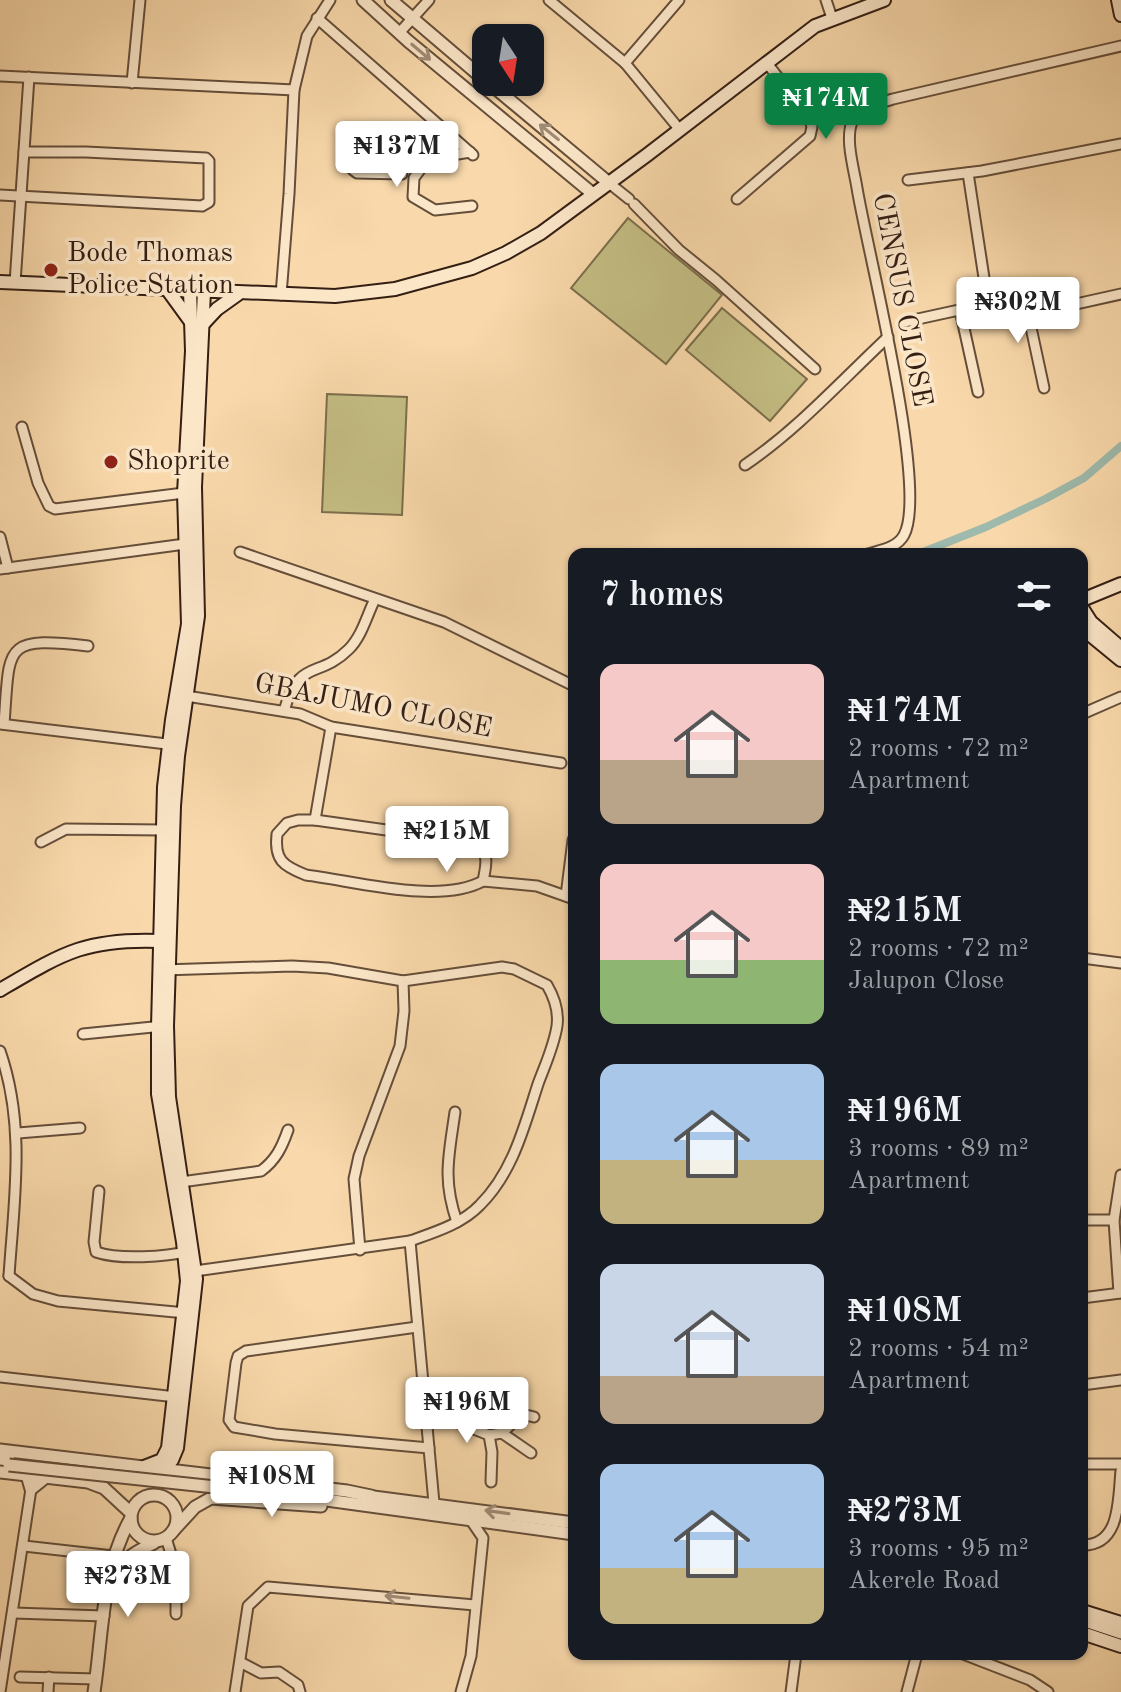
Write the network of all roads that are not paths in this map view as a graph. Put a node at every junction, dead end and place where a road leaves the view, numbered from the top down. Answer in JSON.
{"nodes":[{"id":1,"x":140,"y":0,"type":"edge"},
{"id":2,"x":330,"y":0,"type":"edge"},
{"id":3,"x":363,"y":0,"type":"edge"},
{"id":4,"x":391,"y":0,"type":"edge"},
{"id":5,"x":429,"y":0,"type":"edge"},
{"id":6,"x":679,"y":0,"type":"edge"},
{"id":7,"x":826,"y":0,"type":"edge"},
{"id":8,"x":884,"y":0,"type":"edge"},
{"id":9,"x":1118,"y":0,"type":"edge"},
{"id":10,"x":557,"y":2,"type":"edge"},
{"id":11,"x":1121,"y":15,"type":"edge"},
{"id":12,"x":317,"y":18,"type":"junction"},
{"id":13,"x":832,"y":18,"type":"junction"},
{"id":14,"x":413,"y":21,"type":"junction"},
{"id":15,"x":400,"y":32,"type":"junction"},
{"id":16,"x":1121,"y":46,"type":"edge"},
{"id":17,"x":766,"y":62,"type":"junction"},
{"id":18,"x":625,"y":63,"type":"junction"},
{"id":19,"x":472,"y":69,"type":"edge"},
{"id":20,"x":0,"y":76,"type":"edge"},
{"id":21,"x":29,"y":77,"type":"junction"},
{"id":22,"x":132,"y":83,"type":"junction"},
{"id":23,"x":294,"y":90,"type":"junction"},
{"id":24,"x":505,"y":96,"type":"edge"},
{"id":25,"x":680,"y":130,"type":"junction"},
{"id":26,"x":1121,"y":144,"type":"edge"},
{"id":27,"x":24,"y":152,"type":"junction"},
{"id":28,"x":428,"y":159,"type":"junction"},
{"id":29,"x":968,"y":173,"type":"junction"},
{"id":30,"x":402,"y":174,"type":"junction"},
{"id":31,"x":908,"y":180,"type":"dead end"},
{"id":32,"x":609,"y":183,"type":"junction"},
{"id":33,"x":593,"y":194,"type":"junction"},
{"id":34,"x":0,"y":195,"type":"edge"},
{"id":35,"x":21,"y":198,"type":"junction"},
{"id":36,"x":737,"y":199,"type":"dead end"},
{"id":37,"x":472,"y":206,"type":"dead end"},
{"id":38,"x":0,"y":282,"type":"edge"},
{"id":39,"x":15,"y":283,"type":"junction"},
{"id":40,"x":167,"y":289,"type":"junction"},
{"id":41,"x":190,"y":290,"type":"junction"},
{"id":42,"x":204,"y":291,"type":"junction"},
{"id":43,"x":238,"y":294,"type":"junction"},
{"id":44,"x":1121,"y":294,"type":"edge"},
{"id":45,"x":281,"y":295,"type":"junction"},
{"id":46,"x":1024,"y":295,"type":"junction"},
{"id":47,"x":988,"y":304,"type":"junction"},
{"id":48,"x":960,"y":310,"type":"junction"},
{"id":49,"x":904,"y":322,"type":"dead end"},
{"id":50,"x":198,"y":324,"type":"junction"},
{"id":51,"x":888,"y":337,"type":"junction"},
{"id":52,"x":815,"y":369,"type":"dead end"},
{"id":53,"x":1044,"y":388,"type":"dead end"},
{"id":54,"x":978,"y":392,"type":"dead end"},
{"id":55,"x":22,"y":427,"type":"dead end"},
{"id":56,"x":192,"y":453,"type":"junction"},
{"id":57,"x":745,"y":465,"type":"dead end"},
{"id":58,"x":184,"y":493,"type":"junction"},
{"id":59,"x":0,"y":537,"type":"edge"},
{"id":60,"x":185,"y":544,"type":"junction"},
{"id":61,"x":885,"y":548,"type":"edge"},
{"id":62,"x":240,"y":552,"type":"dead end"},
{"id":63,"x":4,"y":568,"type":"edge"},
{"id":64,"x":1121,"y":584,"type":"edge"},
{"id":65,"x":1088,"y":598,"type":"edge"},
{"id":66,"x":375,"y":599,"type":"junction"},
{"id":67,"x":1088,"y":617,"type":"edge"},
{"id":68,"x":1088,"y":633,"type":"edge"},
{"id":69,"x":88,"y":646,"type":"dead end"},
{"id":70,"x":1121,"y":648,"type":"edge"},
{"id":71,"x":1121,"y":660,"type":"edge"},
{"id":72,"x":568,"y":683,"type":"edge"},
{"id":73,"x":182,"y":695,"type":"junction"},
{"id":74,"x":1121,"y":697,"type":"edge"},
{"id":75,"x":284,"y":711,"type":"junction"},
{"id":76,"x":1088,"y":711,"type":"edge"},
{"id":77,"x":2,"y":724,"type":"edge"},
{"id":78,"x":331,"y":727,"type":"junction"},
{"id":79,"x":174,"y":744,"type":"junction"},
{"id":80,"x":561,"y":763,"type":"dead end"},
{"id":81,"x":315,"y":820,"type":"junction"},
{"id":82,"x":163,"y":830,"type":"junction"},
{"id":83,"x":41,"y":842,"type":"dead end"},
{"id":84,"x":483,"y":881,"type":"junction"},
{"id":85,"x":568,"y":897,"type":"edge"},
{"id":86,"x":161,"y":941,"type":"junction"},
{"id":87,"x":1088,"y":959,"type":"edge"},
{"id":88,"x":1121,"y":963,"type":"edge"},
{"id":89,"x":164,"y":971,"type":"junction"},
{"id":90,"x":403,"y":981,"type":"junction"},
{"id":91,"x":0,"y":990,"type":"edge"},
{"id":92,"x":162,"y":1026,"type":"junction"},
{"id":93,"x":83,"y":1034,"type":"dead end"},
{"id":94,"x":0,"y":1051,"type":"edge"},
{"id":95,"x":455,"y":1112,"type":"dead end"},
{"id":96,"x":80,"y":1128,"type":"dead end"},
{"id":97,"x":288,"y":1130,"type":"dead end"},
{"id":98,"x":18,"y":1133,"type":"junction"},
{"id":99,"x":1121,"y":1175,"type":"edge"},
{"id":100,"x":181,"y":1182,"type":"junction"},
{"id":101,"x":99,"y":1191,"type":"dead end"},
{"id":102,"x":1088,"y":1220,"type":"edge"},
{"id":103,"x":1114,"y":1220,"type":"junction"},
{"id":104,"x":457,"y":1222,"type":"junction"},
{"id":105,"x":410,"y":1241,"type":"junction"},
{"id":106,"x":360,"y":1250,"type":"junction"},
{"id":107,"x":189,"y":1251,"type":"junction"},
{"id":108,"x":195,"y":1271,"type":"junction"},
{"id":109,"x":5,"y":1277,"type":"edge"},
{"id":110,"x":1120,"y":1293,"type":"edge"},
{"id":111,"x":1088,"y":1297,"type":"edge"},
{"id":112,"x":189,"y":1314,"type":"junction"},
{"id":113,"x":417,"y":1327,"type":"junction"},
{"id":114,"x":0,"y":1377,"type":"edge"},
{"id":115,"x":1121,"y":1380,"type":"edge"},
{"id":116,"x":1088,"y":1384,"type":"edge"},
{"id":117,"x":179,"y":1397,"type":"junction"},
{"id":118,"x":427,"y":1416,"type":"junction"},
{"id":119,"x":534,"y":1417,"type":"dead end"},
{"id":120,"x":502,"y":1433,"type":"junction"},
{"id":121,"x":489,"y":1435,"type":"junction"},
{"id":122,"x":429,"y":1448,"type":"junction"},
{"id":123,"x":0,"y":1450,"type":"edge"},
{"id":124,"x":531,"y":1453,"type":"dead end"},
{"id":125,"x":4,"y":1464,"type":"edge"},
{"id":126,"x":1088,"y":1464,"type":"edge"},
{"id":127,"x":1121,"y":1464,"type":"edge"},
{"id":128,"x":144,"y":1467,"type":"junction"},
{"id":129,"x":164,"y":1469,"type":"junction"},
{"id":130,"x":1121,"y":1471,"type":"edge"},
{"id":131,"x":27,"y":1475,"type":"junction"},
{"id":132,"x":46,"y":1477,"type":"junction"},
{"id":133,"x":491,"y":1482,"type":"dead end"},
{"id":134,"x":31,"y":1489,"type":"junction"},
{"id":135,"x":170,"y":1501,"type":"junction"},
{"id":136,"x":372,"y":1501,"type":"junction"},
{"id":137,"x":434,"y":1503,"type":"junction"},
{"id":138,"x":132,"y":1512,"type":"junction"},
{"id":139,"x":472,"y":1522,"type":"junction"},
{"id":140,"x":568,"y":1522,"type":"edge"},
{"id":141,"x":498,"y":1525,"type":"junction"},
{"id":142,"x":568,"y":1533,"type":"edge"},
{"id":143,"x":169,"y":1535,"type":"junction"},
{"id":144,"x":483,"y":1538,"type":"junction"},
{"id":145,"x":154,"y":1543,"type":"junction"},
{"id":146,"x":1088,"y":1544,"type":"edge"},
{"id":147,"x":24,"y":1546,"type":"junction"},
{"id":148,"x":113,"y":1556,"type":"junction"},
{"id":149,"x":475,"y":1605,"type":"junction"},
{"id":150,"x":14,"y":1613,"type":"junction"},
{"id":151,"x":1088,"y":1613,"type":"edge"},
{"id":152,"x":176,"y":1614,"type":"dead end"},
{"id":153,"x":104,"y":1616,"type":"junction"},
{"id":154,"x":1088,"y":1622,"type":"edge"},
{"id":155,"x":1121,"y":1623,"type":"edge"},
{"id":156,"x":1088,"y":1631,"type":"edge"},
{"id":157,"x":1088,"y":1632,"type":"edge"},
{"id":158,"x":1121,"y":1633,"type":"edge"},
{"id":159,"x":1121,"y":1639,"type":"edge"},
{"id":160,"x":1121,"y":1646,"type":"edge"},
{"id":161,"x":795,"y":1660,"type":"edge"},
{"id":162,"x":915,"y":1660,"type":"edge"},
{"id":163,"x":978,"y":1660,"type":"edge"},
{"id":164,"x":240,"y":1662,"type":"junction"},
{"id":165,"x":20,"y":1677,"type":"dead end"},
{"id":166,"x":49,"y":1677,"type":"junction"},
{"id":167,"x":95,"y":1686,"type":"edge"},
{"id":168,"x":0,"y":1692,"type":"edge"},
{"id":169,"x":48,"y":1692,"type":"edge"},
{"id":170,"x":101,"y":1692,"type":"edge"},
{"id":171,"x":235,"y":1692,"type":"edge"},
{"id":172,"x":300,"y":1692,"type":"edge"},
{"id":173,"x":461,"y":1692,"type":"edge"},
{"id":174,"x":791,"y":1692,"type":"edge"},
{"id":175,"x":907,"y":1692,"type":"edge"},
{"id":176,"x":1048,"y":1692,"type":"edge"}],
"edges":[{"from":1,"to":22,"type":"street"},
{"from":2,"to":12,"type":"street"},
{"from":3,"to":15,"type":"street"},
{"from":4,"to":14,"type":"street"},
{"from":5,"to":14,"type":"street"},
{"from":6,"to":18,"type":"street"},
{"from":7,"to":13,"type":"street"},
{"from":8,"to":13,"type":"main road"},
{"from":9,"to":11,"type":"main road"},
{"from":10,"to":18,"type":"street"},
{"from":12,"to":23,"type":"street"},
{"from":12,"to":28,"type":"street"},
{"from":13,"to":17,"type":"main road"},
{"from":14,"to":15,"type":"street"},
{"from":14,"to":19,"type":"street"},
{"from":15,"to":33,"type":"street","one_way":true},
{"from":16,"to":51,"type":"street","name":"CENSUS CLOSE"},
{"from":17,"to":25,"type":"main road"},
{"from":17,"to":36,"type":"street"},
{"from":18,"to":25,"type":"street"},
{"from":20,"to":21,"type":"street"},
{"from":21,"to":22,"type":"street"},
{"from":21,"to":27,"type":"street"},
{"from":22,"to":23,"type":"street"},
{"from":23,"to":45,"type":"street"},
{"from":32,"to":24,"type":"street","one_way":true},
{"from":25,"to":32,"type":"main road"},
{"from":26,"to":29,"type":"street"},
{"from":27,"to":35,"type":"street"},
{"from":27,"to":35,"type":"street"},
{"from":28,"to":30,"type":"street"},
{"from":28,"to":37,"type":"street"},
{"from":29,"to":31,"type":"street"},
{"from":29,"to":47,"type":"street"},
{"from":30,"to":30,"type":"street"},
{"from":32,"to":33,"type":"main road"},
{"from":32,"to":52,"type":"street"},
{"from":33,"to":45,"type":"main road"},
{"from":34,"to":35,"type":"street"},
{"from":35,"to":39,"type":"street"},
{"from":38,"to":39,"type":"main road"},
{"from":39,"to":40,"type":"main road"},
{"from":40,"to":41,"type":"main road"},
{"from":40,"to":50,"type":"main road"},
{"from":41,"to":42,"type":"main road"},
{"from":41,"to":50,"type":"main road"},
{"from":42,"to":43,"type":"main road"},
{"from":42,"to":50,"type":"main road"},
{"from":43,"to":45,"type":"main road"},
{"from":43,"to":50,"type":"main road"},
{"from":44,"to":46,"type":"street"},
{"from":46,"to":47,"type":"street"},
{"from":46,"to":53,"type":"street"},
{"from":47,"to":48,"type":"street"},
{"from":48,"to":49,"type":"street"},
{"from":48,"to":54,"type":"street"},
{"from":50,"to":56,"type":"main road"},
{"from":51,"to":57,"type":"street"},
{"from":51,"to":61,"type":"street","name":"CENSUS CLOSE"},
{"from":55,"to":58,"type":"street"},
{"from":56,"to":58,"type":"main road"},
{"from":56,"to":73,"type":"main road"},
{"from":58,"to":60,"type":"main road"},
{"from":59,"to":63,"type":"street"},
{"from":60,"to":63,"type":"street"},
{"from":60,"to":73,"type":"main road"},
{"from":62,"to":66,"type":"street"},
{"from":64,"to":65,"type":"main road"},
{"from":66,"to":72,"type":"street"},
{"from":66,"to":75,"type":"street"},
{"from":67,"to":70,"type":"main road"},
{"from":68,"to":71,"type":"main road"},
{"from":69,"to":77,"type":"street"},
{"from":73,"to":75,"type":"street","name":"GBAJUMO CLOSE"},
{"from":73,"to":79,"type":"main road"},
{"from":74,"to":76,"type":"street"},
{"from":75,"to":78,"type":"street","name":"GBAJUMO CLOSE"},
{"from":77,"to":79,"type":"street"},
{"from":78,"to":80,"type":"street","name":"GBAJUMO CLOSE"},
{"from":78,"to":81,"type":"street"},
{"from":79,"to":82,"type":"main road"},
{"from":79,"to":89,"type":"main road"},
{"from":81,"to":84,"type":"street"},
{"from":81,"to":84,"type":"street"},
{"from":82,"to":83,"type":"street"},
{"from":82,"to":86,"type":"main road"},
{"from":84,"to":85,"type":"street"},
{"from":86,"to":89,"type":"main road"},
{"from":86,"to":91,"type":"main road"},
{"from":87,"to":88,"type":"street"},
{"from":89,"to":90,"type":"street"},
{"from":89,"to":92,"type":"main road"},
{"from":90,"to":104,"type":"street"},
{"from":90,"to":106,"type":"street"},
{"from":92,"to":93,"type":"street"},
{"from":92,"to":100,"type":"main road"},
{"from":92,"to":107,"type":"main road"},
{"from":94,"to":98,"type":"street"},
{"from":95,"to":104,"type":"street"},
{"from":96,"to":98,"type":"street"},
{"from":97,"to":100,"type":"street"},
{"from":98,"to":109,"type":"street"},
{"from":99,"to":103,"type":"street"},
{"from":100,"to":107,"type":"main road"},
{"from":101,"to":107,"type":"street"},
{"from":102,"to":103,"type":"street"},
{"from":103,"to":110,"type":"street"},
{"from":104,"to":105,"type":"street"},
{"from":105,"to":106,"type":"street"},
{"from":105,"to":113,"type":"street"},
{"from":106,"to":108,"type":"street"},
{"from":107,"to":108,"type":"main road"},
{"from":107,"to":112,"type":"main road"},
{"from":108,"to":112,"type":"main road"},
{"from":109,"to":112,"type":"street"},
{"from":110,"to":111,"type":"street"},
{"from":112,"to":117,"type":"main road"},
{"from":113,"to":118,"type":"street"},
{"from":113,"to":122,"type":"street"},
{"from":114,"to":117,"type":"street"},
{"from":115,"to":116,"type":"street"},
{"from":117,"to":128,"type":"main road"},
{"from":117,"to":129,"type":"main road"},
{"from":118,"to":121,"type":"street"},
{"from":118,"to":122,"type":"street"},
{"from":119,"to":120,"type":"street"},
{"from":120,"to":121,"type":"street"},
{"from":120,"to":124,"type":"street"},
{"from":121,"to":133,"type":"street"},
{"from":122,"to":137,"type":"street"},
{"from":123,"to":128,"type":"street"},
{"from":125,"to":131,"type":"street"},
{"from":125,"to":136,"type":"street","bridge":true},
{"from":126,"to":127,"type":"street"},
{"from":128,"to":129,"type":"street"},
{"from":128,"to":138,"type":"street"},
{"from":129,"to":135,"type":"street"},
{"from":129,"to":136,"type":"street"},
{"from":130,"to":146,"type":"street"},
{"from":131,"to":132,"type":"street"},
{"from":131,"to":134,"type":"street"},
{"from":132,"to":134,"type":"street"},
{"from":132,"to":138,"type":"street"},
{"from":134,"to":147,"type":"street"},
{"from":135,"to":138,"type":"street"},
{"from":135,"to":143,"type":"street"},
{"from":136,"to":137,"type":"street"},
{"from":136,"to":139,"type":"street"},
{"from":136,"to":143,"type":"street"},
{"from":140,"to":137,"type":"street","one_way":true},
{"from":138,"to":145,"type":"street"},
{"from":138,"to":148,"type":"street"},
{"from":139,"to":141,"type":"street"},
{"from":139,"to":144,"type":"street"},
{"from":141,"to":142,"type":"street"},
{"from":141,"to":144,"type":"street"},
{"from":143,"to":145,"type":"street"},
{"from":143,"to":152,"type":"street"},
{"from":144,"to":149,"type":"street"},
{"from":145,"to":170,"type":"street"},
{"from":147,"to":148,"type":"street"},
{"from":147,"to":150,"type":"street"},
{"from":148,"to":153,"type":"street"},
{"from":149,"to":164,"type":"street","one_way":true},
{"from":149,"to":173,"type":"street"},
{"from":150,"to":153,"type":"street"},
{"from":150,"to":168,"type":"street"},
{"from":151,"to":155,"type":"main road"},
{"from":153,"to":167,"type":"street"},
{"from":154,"to":158,"type":"street"},
{"from":156,"to":159,"type":"street"},
{"from":157,"to":160,"type":"main road"},
{"from":161,"to":174,"type":"street"},
{"from":162,"to":175,"type":"street"},
{"from":163,"to":176,"type":"street"},
{"from":164,"to":171,"type":"street"},
{"from":164,"to":172,"type":"street"},
{"from":165,"to":166,"type":"street"},
{"from":166,"to":167,"type":"street"},
{"from":166,"to":169,"type":"street"}]}
